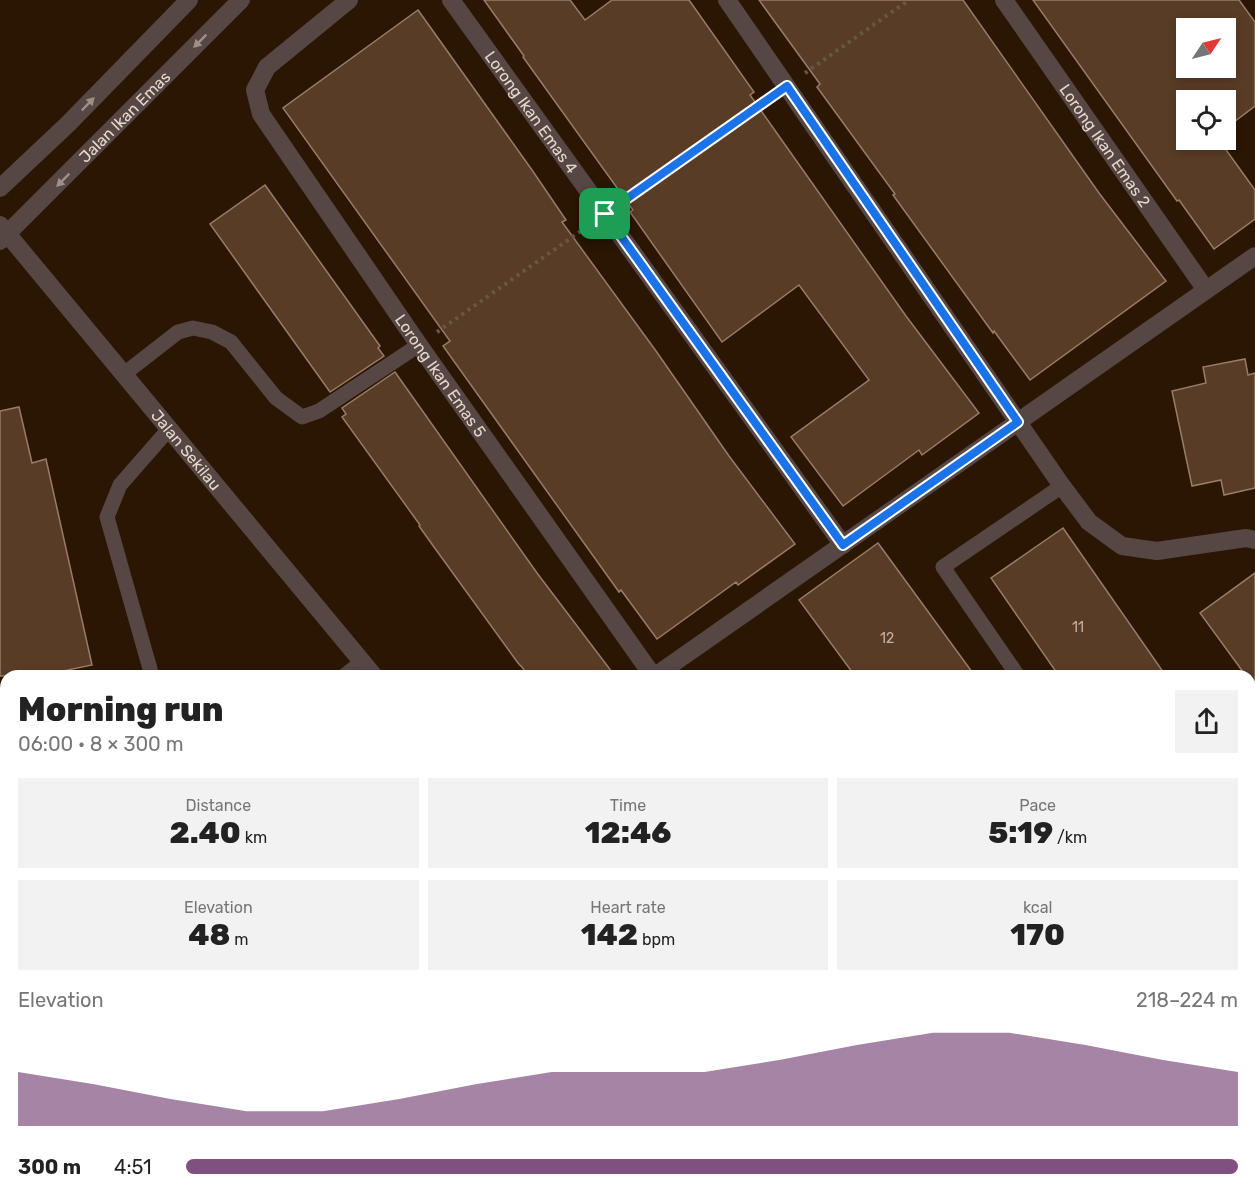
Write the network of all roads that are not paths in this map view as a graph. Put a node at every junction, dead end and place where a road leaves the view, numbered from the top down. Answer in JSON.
{"nodes":[{"id":1,"x":189,"y":0,"type":"edge"},
{"id":2,"x":242,"y":0,"type":"edge"},
{"id":3,"x":349,"y":0,"type":"edge"},
{"id":4,"x":451,"y":0,"type":"edge"},
{"id":5,"x":727,"y":0,"type":"edge"},
{"id":6,"x":1004,"y":0,"type":"edge"},
{"id":7,"x":0,"y":188,"type":"edge"},
{"id":8,"x":3,"y":233,"type":"edge"},
{"id":9,"x":1255,"y":256,"type":"edge"},
{"id":10,"x":1206,"y":290,"type":"junction"},
{"id":11,"x":419,"y":345,"type":"junction"},
{"id":12,"x":124,"y":374,"type":"junction"},
{"id":13,"x":1018,"y":422,"type":"junction"},
{"id":14,"x":169,"y":429,"type":"junction"},
{"id":15,"x":1062,"y":486,"type":"junction"},
{"id":16,"x":1255,"y":540,"type":"edge"},
{"id":17,"x":843,"y":545,"type":"junction"},
{"id":18,"x":368,"y":669,"type":"edge"},
{"id":19,"x":150,"y":670,"type":"edge"},
{"id":20,"x":650,"y":670,"type":"edge"},
{"id":21,"x":663,"y":670,"type":"edge"},
{"id":22,"x":1014,"y":670,"type":"edge"}],
"edges":[{"from":7,"to":1,"type":"street","one_way":true},
{"from":2,"to":8,"type":"street","name":"Jalan Ikan Emas","one_way":true},
{"from":3,"to":11,"type":"street","name":"Lorong Ikan Emas 5"},
{"from":4,"to":17,"type":"street","name":"Lorong Ikan Emas 4"},
{"from":5,"to":13,"type":"street"},
{"from":6,"to":10,"type":"street","name":"Lorong Ikan Emas 2"},
{"from":8,"to":12,"type":"street","name":"Jalan Sekilau"},
{"from":9,"to":10,"type":"street"},
{"from":10,"to":13,"type":"street"},
{"from":11,"to":12,"type":"lane"},
{"from":11,"to":20,"type":"street","name":"Lorong Ikan Emas 5"},
{"from":12,"to":14,"type":"street","name":"Jalan Sekilau"},
{"from":13,"to":15,"type":"street"},
{"from":13,"to":17,"type":"street"},
{"from":14,"to":18,"type":"street","name":"Jalan Sekilau"},
{"from":14,"to":19,"type":"lane"},
{"from":15,"to":16,"type":"street"},
{"from":15,"to":22,"type":"lane"},
{"from":17,"to":21,"type":"street"}]}
